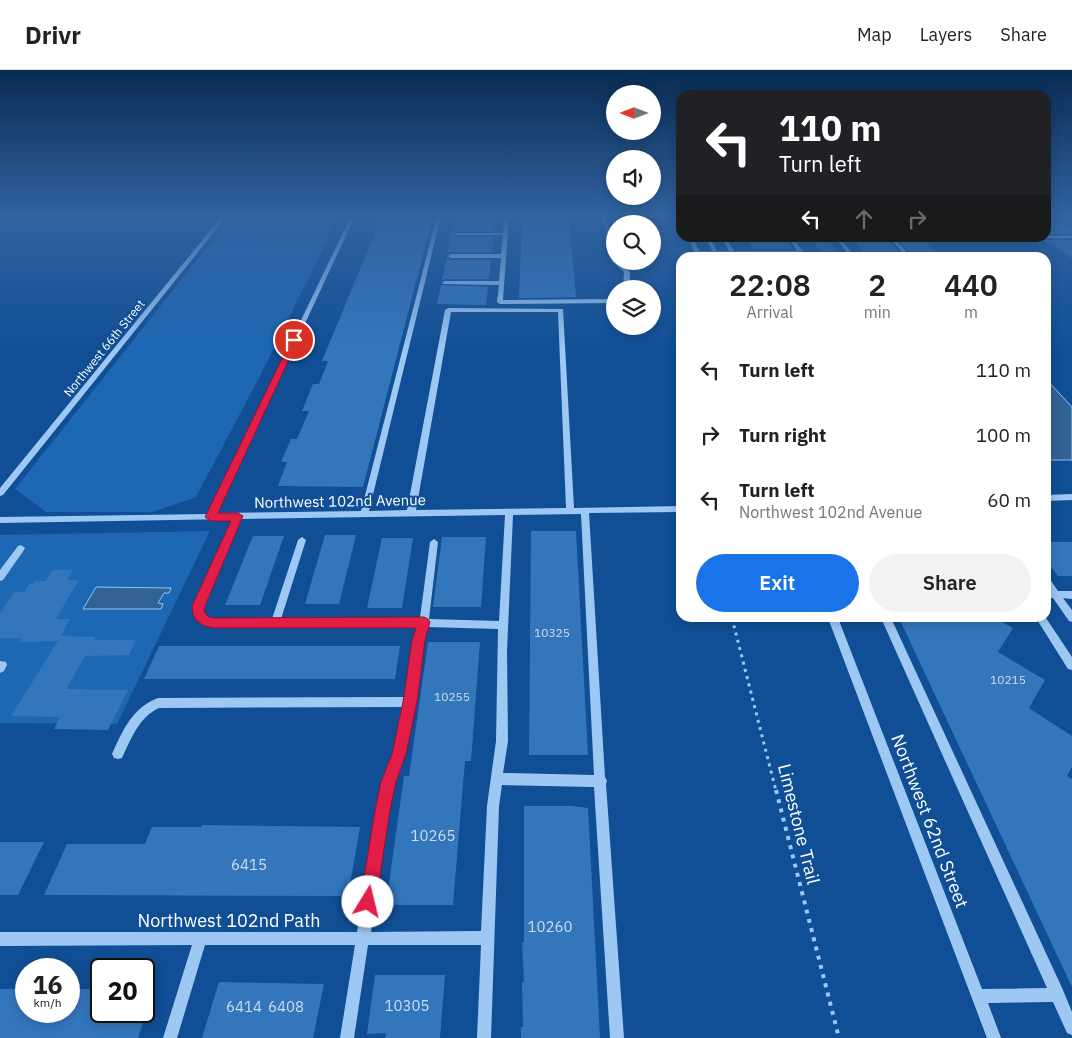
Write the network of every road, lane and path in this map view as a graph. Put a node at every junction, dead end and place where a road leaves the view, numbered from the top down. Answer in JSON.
{"nodes":[{"id":1,"x":188,"y":261,"type":"edge"},
{"id":2,"x":332,"y":261,"type":"edge"},
{"id":3,"x":428,"y":261,"type":"edge"},
{"id":4,"x":503,"y":261,"type":"edge"},
{"id":5,"x":501,"y":282,"type":"junction"},
{"id":6,"x":445,"y":283,"type":"dead end"},
{"id":7,"x":606,"y":301,"type":"edge"},
{"id":8,"x":372,"y":482,"type":"joint"},
{"id":9,"x":0,"y":494,"type":"edge"},
{"id":10,"x":1072,"y":496,"type":"edge"},
{"id":11,"x":1051,"y":498,"type":"edge"},
{"id":12,"x":676,"y":509,"type":"edge"},
{"id":13,"x":570,"y":511,"type":"junction"},
{"id":14,"x":585,"y":511,"type":"junction"},
{"id":15,"x":509,"y":512,"type":"junction"},
{"id":16,"x":411,"y":513,"type":"junction"},
{"id":17,"x":364,"y":514,"type":"junction"},
{"id":18,"x":238,"y":516,"type":"junction"},
{"id":19,"x":211,"y":517,"type":"junction"},
{"id":20,"x":0,"y":520,"type":"edge"},
{"id":21,"x":302,"y":540,"type":"dead end"},
{"id":22,"x":434,"y":542,"type":"dead end"},
{"id":23,"x":21,"y":548,"type":"dead end"},
{"id":24,"x":0,"y":577,"type":"edge"},
{"id":25,"x":1051,"y":593,"type":"edge"},
{"id":26,"x":1051,"y":594,"type":"edge"},
{"id":27,"x":1072,"y":595,"type":"edge"},
{"id":28,"x":1072,"y":618,"type":"edge"},
{"id":29,"x":424,"y":622,"type":"junction"},
{"id":30,"x":733,"y":622,"type":"edge"},
{"id":31,"x":835,"y":622,"type":"edge"},
{"id":32,"x":888,"y":622,"type":"edge"},
{"id":33,"x":1044,"y":622,"type":"edge"},
{"id":34,"x":275,"y":623,"type":"junction"},
{"id":35,"x":504,"y":625,"type":"junction"},
{"id":36,"x":1072,"y":666,"type":"edge"},
{"id":37,"x":410,"y":702,"type":"junction"},
{"id":38,"x":118,"y":754,"type":"dead end"},
{"id":39,"x":497,"y":779,"type":"junction"},
{"id":40,"x":601,"y":781,"type":"junction"},
{"id":41,"x":488,"y":938,"type":"junction"},
{"id":42,"x":0,"y":939,"type":"edge"},
{"id":43,"x":362,"y":939,"type":"junction"},
{"id":44,"x":200,"y":940,"type":"junction"},
{"id":45,"x":978,"y":996,"type":"junction"},
{"id":46,"x":1058,"y":996,"type":"junction"},
{"id":47,"x":1072,"y":1028,"type":"edge"},
{"id":48,"x":170,"y":1038,"type":"edge"},
{"id":49,"x":347,"y":1038,"type":"edge"},
{"id":50,"x":484,"y":1038,"type":"edge"},
{"id":51,"x":617,"y":1038,"type":"edge"},
{"id":52,"x":839,"y":1038,"type":"edge"},
{"id":53,"x":994,"y":1038,"type":"edge"}],
"edges":[{"from":1,"to":9,"type":"street","name":"Northwest 66th Street"},
{"from":2,"to":19,"type":"street"},
{"from":3,"to":8,"type":"street"},
{"from":4,"to":5,"type":"street"},
{"from":5,"to":6,"type":"street"},
{"from":5,"to":7,"type":"street"},
{"from":8,"to":17,"type":"street"},
{"from":10,"to":11,"type":"street"},
{"from":12,"to":14,"type":"street","name":"Northwest 102nd Avenue"},
{"from":13,"to":14,"type":"street","name":"Northwest 102nd Avenue"},
{"from":13,"to":15,"type":"street","name":"Northwest 102nd Avenue"},
{"from":13,"to":16,"type":"street"},
{"from":14,"to":40,"type":"street"},
{"from":15,"to":16,"type":"street","name":"Northwest 102nd Avenue"},
{"from":15,"to":35,"type":"street"},
{"from":16,"to":17,"type":"street","name":"Northwest 102nd Avenue"},
{"from":17,"to":18,"type":"street","name":"Northwest 102nd Avenue"},
{"from":18,"to":19,"type":"street","name":"Northwest 102nd Avenue"},
{"from":18,"to":34,"type":"street"},
{"from":19,"to":20,"type":"street","name":"Northwest 102nd Avenue"},
{"from":21,"to":34,"type":"street"},
{"from":22,"to":29,"type":"street"},
{"from":23,"to":24,"type":"street"},
{"from":25,"to":27,"type":"street"},
{"from":26,"to":28,"type":"street"},
{"from":29,"to":34,"type":"street"},
{"from":29,"to":35,"type":"street"},
{"from":29,"to":37,"type":"street"},
{"from":30,"to":52,"type":"path","name":"Limestone Trail"},
{"from":31,"to":45,"type":"street","name":"Northwest 62nd Street"},
{"from":32,"to":46,"type":"street"},
{"from":33,"to":36,"type":"street"},
{"from":35,"to":39,"type":"street"},
{"from":37,"to":38,"type":"street"},
{"from":37,"to":43,"type":"street"},
{"from":39,"to":40,"type":"street"},
{"from":39,"to":41,"type":"street"},
{"from":40,"to":51,"type":"street"},
{"from":41,"to":43,"type":"street","name":"Northwest 102nd Path"},
{"from":41,"to":50,"type":"street"},
{"from":42,"to":44,"type":"street","name":"Northwest 102nd Path"},
{"from":43,"to":44,"type":"street","name":"Northwest 102nd Path"},
{"from":43,"to":49,"type":"street"},
{"from":44,"to":48,"type":"street"},
{"from":45,"to":46,"type":"street"},
{"from":45,"to":53,"type":"street","name":"Northwest 62nd Street"},
{"from":46,"to":47,"type":"street"}]}
